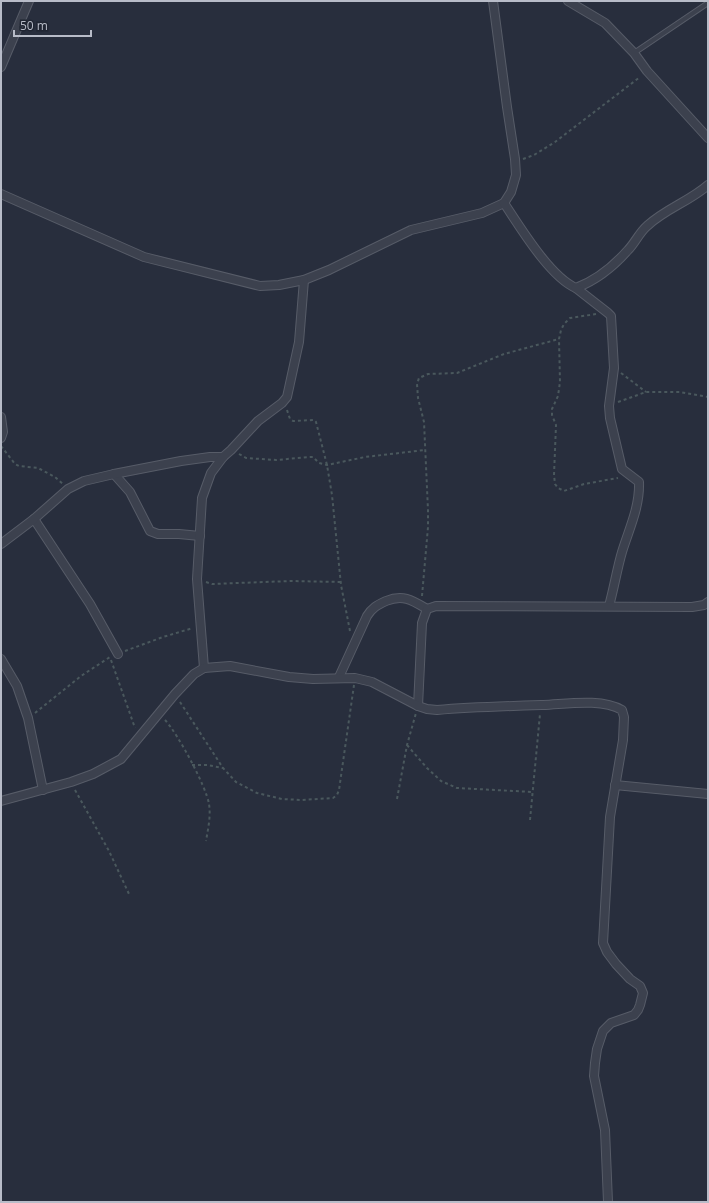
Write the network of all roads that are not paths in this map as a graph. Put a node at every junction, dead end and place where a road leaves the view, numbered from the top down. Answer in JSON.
{"nodes":[{"id":1,"x":29,"y":1,"type":"edge"},
{"id":2,"x":493,"y":1,"type":"edge"},
{"id":3,"x":568,"y":1,"type":"edge"},
{"id":4,"x":708,"y":3,"type":"edge"},
{"id":5,"x":634,"y":52,"type":"junction"},
{"id":6,"x":1,"y":67,"type":"edge"},
{"id":7,"x":708,"y":138,"type":"edge"},
{"id":8,"x":708,"y":185,"type":"edge"},
{"id":9,"x":1,"y":194,"type":"edge"},
{"id":10,"x":504,"y":203,"type":"junction"},
{"id":11,"x":304,"y":280,"type":"junction"},
{"id":12,"x":576,"y":288,"type":"junction"},
{"id":13,"x":1,"y":417,"type":"edge"},
{"id":14,"x":1,"y":438,"type":"edge"},
{"id":15,"x":223,"y":457,"type":"junction"},
{"id":16,"x":114,"y":474,"type":"junction"},
{"id":17,"x":34,"y":519,"type":"junction"},
{"id":18,"x":200,"y":536,"type":"junction"},
{"id":19,"x":1,"y":544,"type":"edge"},
{"id":20,"x":708,"y":602,"type":"edge"},
{"id":21,"x":609,"y":606,"type":"junction"},
{"id":22,"x":424,"y":607,"type":"junction"},
{"id":23,"x":114,"y":656,"type":"road end"},
{"id":24,"x":1,"y":659,"type":"edge"},
{"id":25,"x":204,"y":668,"type":"junction"},
{"id":26,"x":339,"y":677,"type":"junction"},
{"id":27,"x":418,"y":706,"type":"junction"},
{"id":28,"x":615,"y":785,"type":"junction"},
{"id":29,"x":43,"y":790,"type":"junction"},
{"id":30,"x":708,"y":794,"type":"edge"},
{"id":31,"x":1,"y":801,"type":"edge"},
{"id":32,"x":608,"y":1202,"type":"edge"}],
"edges":[{"from":1,"to":6,"type":"street"},
{"from":2,"to":10,"type":"street"},
{"from":3,"to":5,"type":"street"},
{"from":4,"to":5,"type":"lane"},
{"from":5,"to":7,"type":"street"},
{"from":8,"to":12,"type":"street"},
{"from":9,"to":11,"type":"street"},
{"from":10,"to":11,"type":"street"},
{"from":10,"to":12,"type":"street"},
{"from":11,"to":15,"type":"street"},
{"from":12,"to":21,"type":"street"},
{"from":13,"to":14,"type":"street"},
{"from":15,"to":16,"type":"street"},
{"from":15,"to":18,"type":"street"},
{"from":16,"to":17,"type":"street"},
{"from":16,"to":18,"type":"street"},
{"from":17,"to":19,"type":"street"},
{"from":17,"to":23,"type":"street"},
{"from":18,"to":25,"type":"street"},
{"from":20,"to":21,"type":"street"},
{"from":21,"to":22,"type":"street"},
{"from":22,"to":26,"type":"street"},
{"from":22,"to":27,"type":"street"},
{"from":24,"to":29,"type":"street"},
{"from":25,"to":26,"type":"street"},
{"from":25,"to":29,"type":"street"},
{"from":26,"to":27,"type":"street"},
{"from":27,"to":28,"type":"street"},
{"from":28,"to":30,"type":"street"},
{"from":28,"to":32,"type":"street"},
{"from":29,"to":31,"type":"street"}]}
